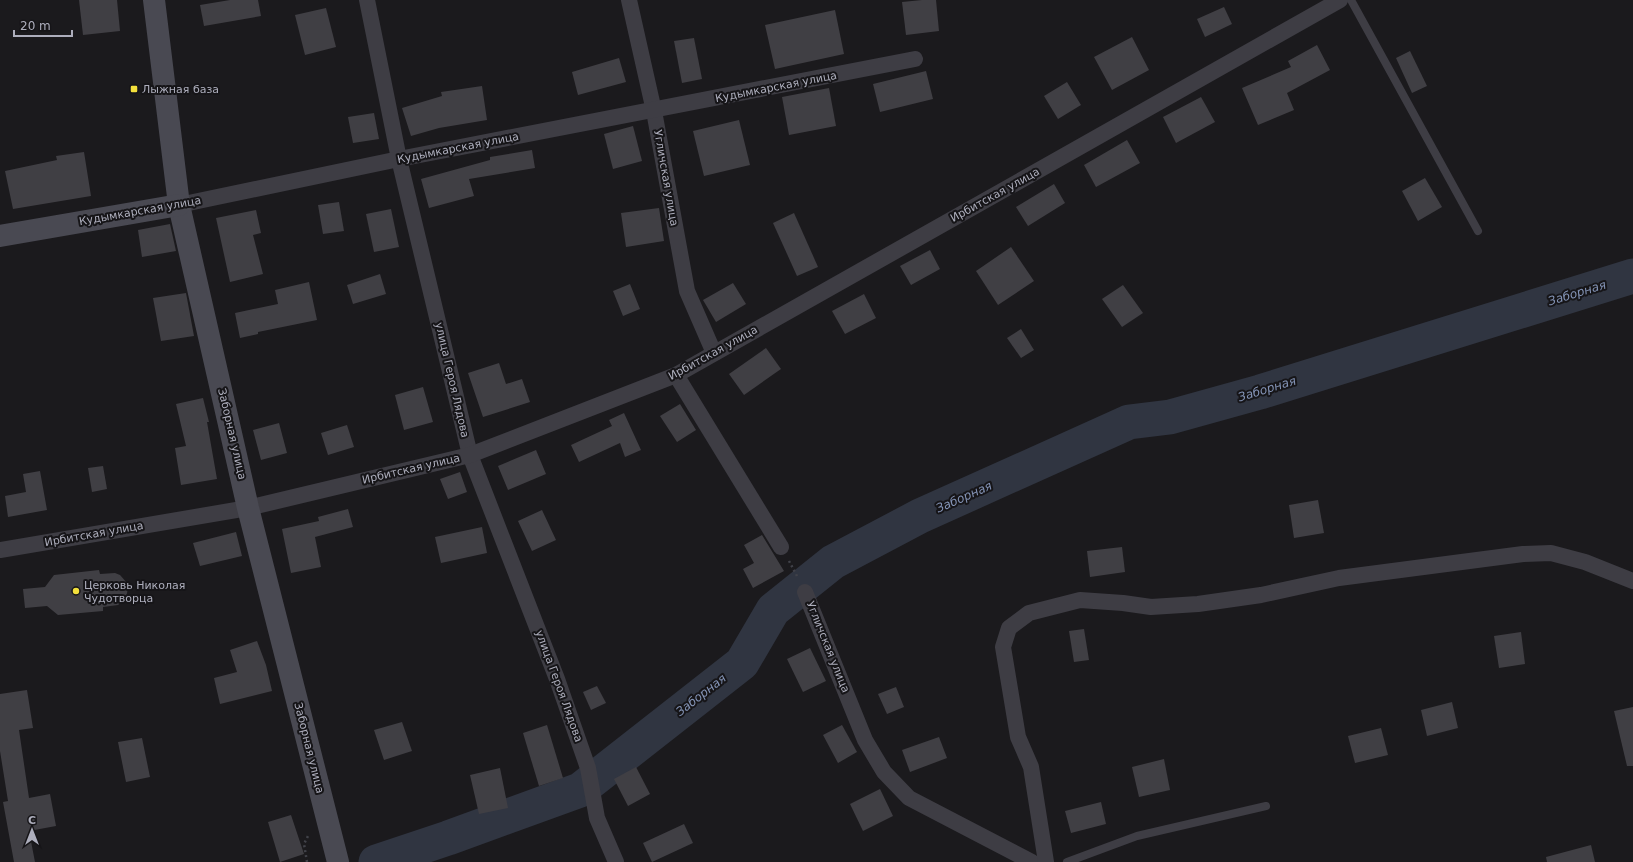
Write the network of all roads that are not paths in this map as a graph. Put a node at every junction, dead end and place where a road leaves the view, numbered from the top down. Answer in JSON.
{"nodes":[{"id":1,"x":154,"y":0,"type":"edge"},
{"id":2,"x":367,"y":0,"type":"edge"},
{"id":3,"x":629,"y":0,"type":"edge"},
{"id":4,"x":1340,"y":0,"type":"edge"},
{"id":5,"x":1351,"y":0,"type":"edge"},
{"id":6,"x":915,"y":60,"type":"dead end"},
{"id":7,"x":654,"y":111,"type":"junction"},
{"id":8,"x":400,"y":159,"type":"junction"},
{"id":9,"x":179,"y":205,"type":"junction"},
{"id":10,"x":1478,"y":231,"type":"dead end"},
{"id":11,"x":0,"y":236,"type":"edge"},
{"id":12,"x":714,"y":353,"type":"junction"},
{"id":13,"x":676,"y":375,"type":"junction"},
{"id":14,"x":470,"y":455,"type":"junction"},
{"id":15,"x":248,"y":508,"type":"junction"},
{"id":16,"x":781,"y":547,"type":"road end"},
{"id":17,"x":0,"y":550,"type":"edge"},
{"id":18,"x":1633,"y":581,"type":"edge"},
{"id":19,"x":805,"y":592,"type":"road end"},
{"id":20,"x":1266,"y":806,"type":"dead end"},
{"id":21,"x":338,"y":862,"type":"edge"},
{"id":22,"x":616,"y":862,"type":"edge"},
{"id":23,"x":1032,"y":862,"type":"edge"},
{"id":24,"x":1046,"y":862,"type":"edge"},
{"id":25,"x":1067,"y":862,"type":"edge"}],
"edges":[{"from":1,"to":9,"type":"street","name":"Заборная улица"},
{"from":2,"to":8,"type":"street","name":"улица Героя Лядова"},
{"from":3,"to":7,"type":"street","name":"Угличская улица"},
{"from":4,"to":12,"type":"street","name":"Ирбитская улица"},
{"from":5,"to":10,"type":"lane"},
{"from":6,"to":7,"type":"street","name":"Кудымкарская улица"},
{"from":7,"to":8,"type":"street","name":"Кудымкарская улица"},
{"from":7,"to":12,"type":"street","name":"Угличская улица"},
{"from":8,"to":9,"type":"street","name":"Кудымкарская улица"},
{"from":8,"to":14,"type":"street","name":"улица Героя Лядова"},
{"from":9,"to":11,"type":"street","name":"Кудымкарская улица"},
{"from":9,"to":15,"type":"street","name":"Заборная улица"},
{"from":12,"to":13,"type":"street","name":"Ирбитская улица"},
{"from":13,"to":14,"type":"street","name":"Ирбитская улица"},
{"from":13,"to":16,"type":"street"},
{"from":14,"to":15,"type":"street","name":"Ирбитская улица"},
{"from":14,"to":22,"type":"street","name":"улица Героя Лядова"},
{"from":15,"to":17,"type":"street","name":"Ирбитская улица"},
{"from":15,"to":21,"type":"street","name":"Заборная улица"},
{"from":18,"to":24,"type":"street"},
{"from":19,"to":23,"type":"street","name":"Угличская улица"},
{"from":20,"to":25,"type":"lane"}]}
